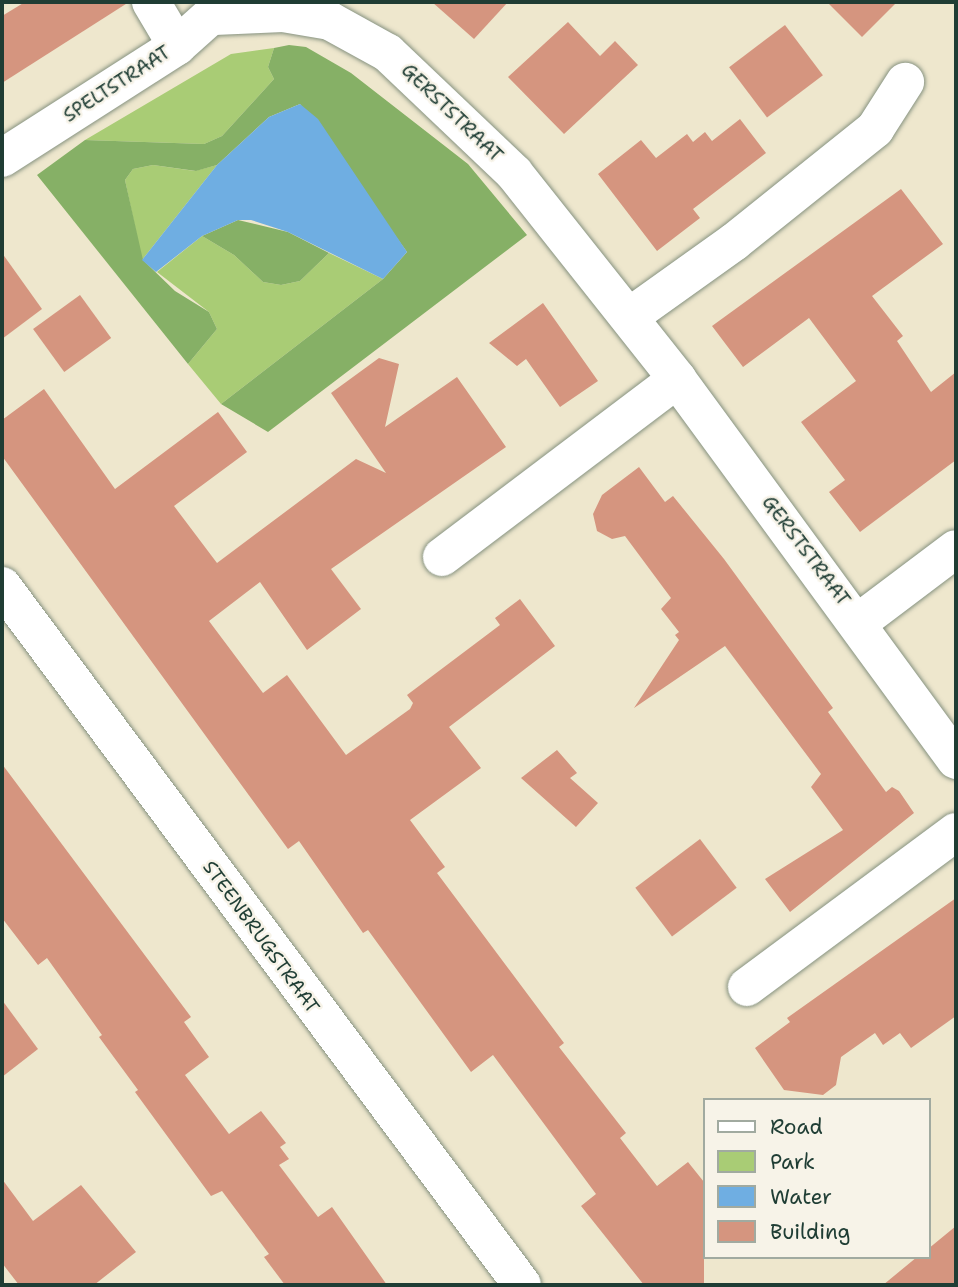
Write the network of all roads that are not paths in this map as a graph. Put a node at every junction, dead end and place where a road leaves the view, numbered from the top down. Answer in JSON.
{"nodes":[{"id":1,"x":151,"y":2,"type":"edge"},
{"id":2,"x":220,"y":9,"type":"edge"},
{"id":3,"x":177,"y":46,"type":"junction"},
{"id":4,"x":905,"y":82,"type":"dead end"},
{"id":5,"x":2,"y":158,"type":"edge"},
{"id":6,"x":629,"y":317,"type":"junction"},
{"id":7,"x":677,"y":379,"type":"junction"},
{"id":8,"x":956,"y":549,"type":"edge"},
{"id":9,"x":442,"y":557,"type":"dead end"},
{"id":10,"x":2,"y":586,"type":"edge"},
{"id":11,"x":859,"y":622,"type":"junction"},
{"id":12,"x":956,"y":760,"type":"edge"},
{"id":13,"x":956,"y":832,"type":"edge"},
{"id":14,"x":747,"y":986,"type":"dead end"},
{"id":15,"x":522,"y":1285,"type":"edge"}],
"edges":[{"from":1,"to":3,"type":"street"},
{"from":2,"to":3,"type":"street","name":"SPELTSTRAAT"},
{"from":2,"to":6,"type":"street","name":"GERSTSTRAAT"},
{"from":3,"to":5,"type":"street","name":"SPELTSTRAAT"},
{"from":4,"to":6,"type":"street"},
{"from":6,"to":7,"type":"street","name":"GERSTSTRAAT"},
{"from":7,"to":9,"type":"street"},
{"from":7,"to":11,"type":"street","name":"GERSTSTRAAT"},
{"from":8,"to":11,"type":"street","name":"GERSTSTRAAT"},
{"from":10,"to":15,"type":"street","name":"STEENBRUGSTRAAT"},
{"from":11,"to":12,"type":"street","name":"GERSTSTRAAT"},
{"from":13,"to":14,"type":"street"}]}
